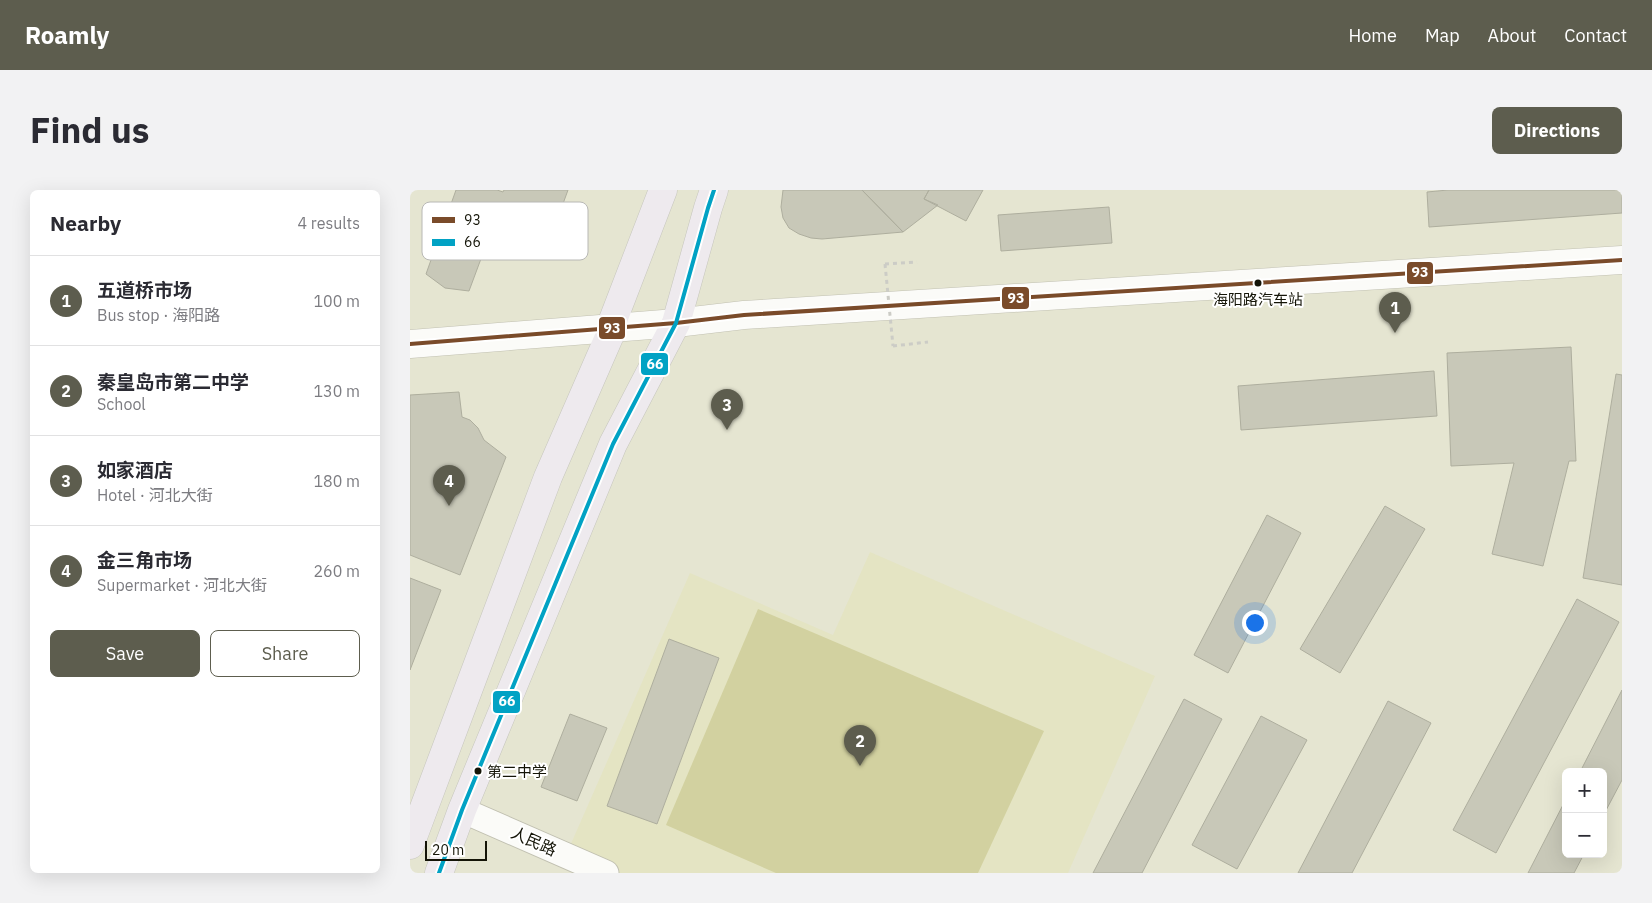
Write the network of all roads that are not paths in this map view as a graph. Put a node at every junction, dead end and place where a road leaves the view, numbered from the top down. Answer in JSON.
{"nodes":[{"id":1,"x":663,"y":190,"type":"edge"},
{"id":2,"x":714,"y":190,"type":"edge"},
{"id":3,"x":1622,"y":260,"type":"edge"},
{"id":4,"x":676,"y":323,"type":"junction"},
{"id":5,"x":613,"y":328,"type":"junction"},
{"id":6,"x":410,"y":344,"type":"edge"},
{"id":7,"x":462,"y":810,"type":"junction"},
{"id":8,"x":410,"y":845,"type":"edge"},
{"id":9,"x":440,"y":873,"type":"edge"},
{"id":10,"x":606,"y":873,"type":"edge"}],
"edges":[{"from":1,"to":5,"type":"main road"},
{"from":2,"to":4,"type":"main road"},
{"from":3,"to":4,"type":"main road"},
{"from":4,"to":5,"type":"main road"},
{"from":4,"to":7,"type":"main road"},
{"from":5,"to":6,"type":"main road"},
{"from":5,"to":8,"type":"main road"},
{"from":7,"to":9,"type":"main road"},
{"from":7,"to":10,"type":"street","name":"人民路"}]}
